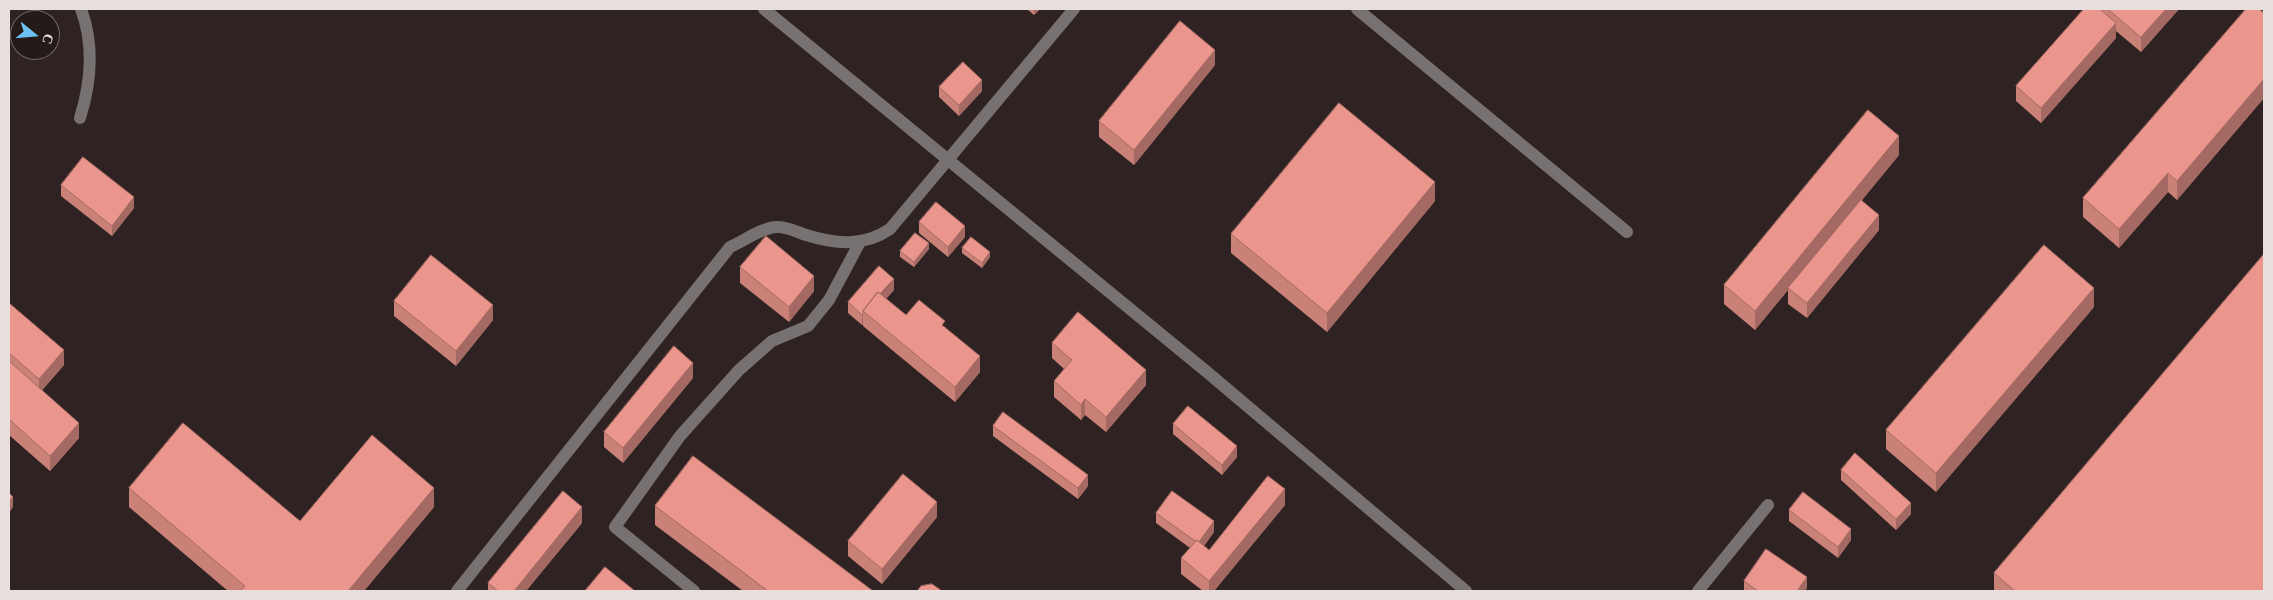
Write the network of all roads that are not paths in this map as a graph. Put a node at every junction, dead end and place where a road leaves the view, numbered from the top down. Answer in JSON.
{"nodes":[{"id":1,"x":81,"y":9,"type":"edge"},
{"id":2,"x":764,"y":9,"type":"edge"},
{"id":3,"x":1074,"y":9,"type":"edge"},
{"id":4,"x":1357,"y":9,"type":"edge"},
{"id":5,"x":80,"y":118,"type":"dead end"},
{"id":6,"x":947,"y":160,"type":"junction"},
{"id":7,"x":1627,"y":232,"type":"dead end"},
{"id":8,"x":860,"y":242,"type":"junction"},
{"id":9,"x":1768,"y":505,"type":"dead end"},
{"id":10,"x":457,"y":591,"type":"edge"},
{"id":11,"x":694,"y":591,"type":"edge"},
{"id":12,"x":1466,"y":591,"type":"edge"},
{"id":13,"x":1698,"y":591,"type":"edge"}],
"edges":[{"from":1,"to":5,"type":"street"},
{"from":2,"to":6,"type":"street"},
{"from":3,"to":6,"type":"street"},
{"from":4,"to":7,"type":"street"},
{"from":6,"to":8,"type":"street"},
{"from":6,"to":12,"type":"street"},
{"from":8,"to":10,"type":"street"},
{"from":8,"to":11,"type":"street"},
{"from":9,"to":13,"type":"street"}]}
